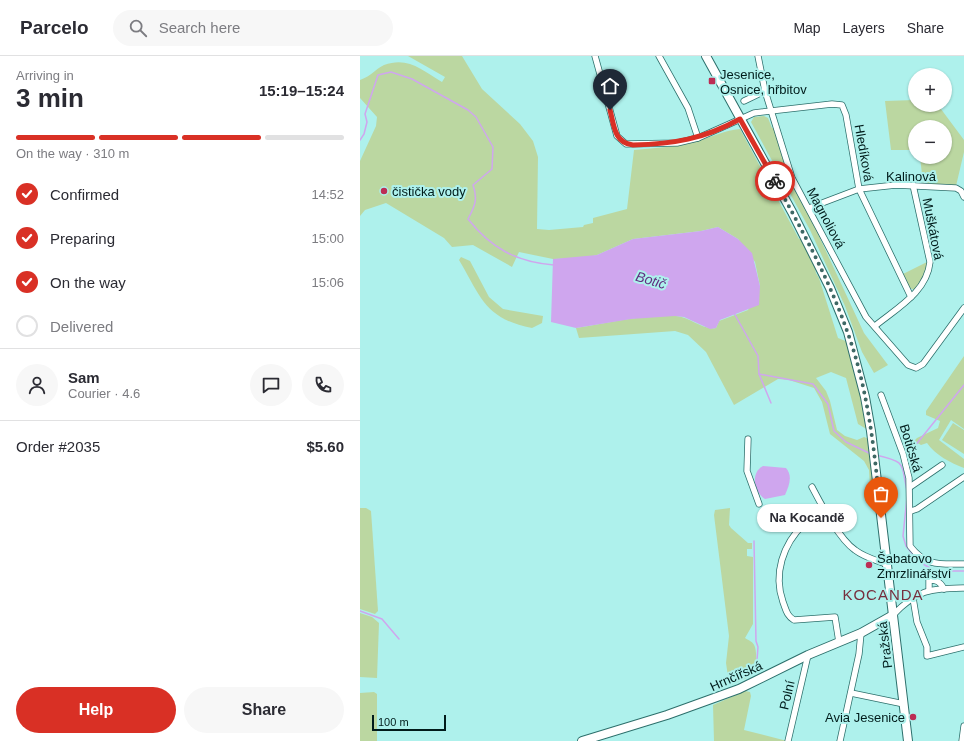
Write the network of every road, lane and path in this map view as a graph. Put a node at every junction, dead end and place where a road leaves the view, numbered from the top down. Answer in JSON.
{"nodes":[{"id":1,"x":596,"y":56,"type":"edge"},
{"id":2,"x":659,"y":56,"type":"edge"},
{"id":3,"x":706,"y":56,"type":"edge"},
{"id":4,"x":758,"y":56,"type":"edge"},
{"id":5,"x":765,"y":91,"type":"junction"},
{"id":6,"x":744,"y":101,"type":"dead end"},
{"id":7,"x":771,"y":111,"type":"junction"},
{"id":8,"x":740,"y":119,"type":"junction"},
{"id":9,"x":698,"y":138,"type":"junction"},
{"id":10,"x":913,"y":185,"type":"junction"},
{"id":11,"x":859,"y":189,"type":"junction"},
{"id":12,"x":964,"y":197,"type":"edge"},
{"id":13,"x":809,"y":208,"type":"junction"},
{"id":14,"x":911,"y":297,"type":"junction"},
{"id":15,"x":964,"y":308,"type":"edge"},
{"id":16,"x":874,"y":326,"type":"junction"},
{"id":17,"x":881,"y":395,"type":"dead end"},
{"id":18,"x":748,"y":439,"type":"dead end"},
{"id":19,"x":942,"y":465,"type":"dead end"},
{"id":20,"x":964,"y":477,"type":"edge"},
{"id":21,"x":812,"y":487,"type":"dead end"},
{"id":22,"x":910,"y":488,"type":"junction"},
{"id":23,"x":759,"y":504,"type":"dead end"},
{"id":24,"x":911,"y":511,"type":"junction"},
{"id":25,"x":828,"y":517,"type":"junction"},
{"id":26,"x":886,"y":564,"type":"junction"},
{"id":27,"x":964,"y":564,"type":"edge"},
{"id":28,"x":944,"y":588,"type":"junction"},
{"id":29,"x":964,"y":588,"type":"edge"},
{"id":30,"x":929,"y":590,"type":"junction"},
{"id":31,"x":913,"y":598,"type":"junction"},
{"id":32,"x":893,"y":614,"type":"junction"},
{"id":33,"x":861,"y":633,"type":"junction"},
{"id":34,"x":839,"y":642,"type":"junction"},
{"id":35,"x":964,"y":647,"type":"edge"},
{"id":36,"x":808,"y":655,"type":"junction"},
{"id":37,"x":851,"y":692,"type":"junction"},
{"id":38,"x":904,"y":704,"type":"junction"},
{"id":39,"x":964,"y":726,"type":"edge"},
{"id":40,"x":582,"y":741,"type":"edge"},
{"id":41,"x":788,"y":741,"type":"edge"},
{"id":42,"x":840,"y":741,"type":"edge"},
{"id":43,"x":908,"y":741,"type":"edge"},
{"id":44,"x":962,"y":741,"type":"edge"}],
"edges":[{"from":1,"to":9,"type":"street","name":"Hledíková"},
{"from":2,"to":9,"type":"street"},
{"from":3,"to":8,"type":"main road","name":"Pražská"},
{"from":4,"to":5,"type":"street","name":"Magnoliová"},
{"from":5,"to":6,"type":"street"},
{"from":5,"to":7,"type":"street","name":"Magnoliová"},
{"from":7,"to":8,"type":"street","name":"Hledíková"},
{"from":7,"to":11,"type":"street","name":"Hledíková"},
{"from":7,"to":13,"type":"street","name":"Magnoliová"},
{"from":8,"to":9,"type":"street","name":"Hledíková"},
{"from":8,"to":26,"type":"main road","name":"Pražská"},
{"from":10,"to":11,"type":"street","name":"Kalinová"},
{"from":10,"to":12,"type":"street","name":"Kalinová"},
{"from":10,"to":14,"type":"street","name":"Muškátová"},
{"from":11,"to":13,"type":"street","name":"Kalinová"},
{"from":11,"to":14,"type":"street","name":"Hledíková"},
{"from":13,"to":16,"type":"street","name":"Magnoliová"},
{"from":14,"to":16,"type":"street","name":"Muškátová"},
{"from":15,"to":16,"type":"street","name":"Magnoliová"},
{"from":17,"to":22,"type":"street","name":"Botičská"},
{"from":18,"to":23,"type":"street"},
{"from":19,"to":22,"type":"street"},
{"from":20,"to":24,"type":"street"},
{"from":21,"to":25,"type":"street"},
{"from":22,"to":24,"type":"street","name":"Botičská"},
{"from":24,"to":27,"type":"street","name":"Botičská"},
{"from":25,"to":26,"type":"street"},
{"from":25,"to":34,"type":"street"},
{"from":26,"to":32,"type":"main road","name":"Pražská"},
{"from":28,"to":29,"type":"street"},
{"from":28,"to":30,"type":"street"},
{"from":28,"to":30,"type":"street"},
{"from":30,"to":31,"type":"street"},
{"from":31,"to":32,"type":"street"},
{"from":31,"to":35,"type":"street"},
{"from":32,"to":33,"type":"main road","name":"Hrnčířská"},
{"from":32,"to":38,"type":"main road","name":"Pražská"},
{"from":33,"to":34,"type":"main road","name":"Hrnčířská"},
{"from":33,"to":37,"type":"street"},
{"from":34,"to":36,"type":"main road","name":"Hrnčířská"},
{"from":36,"to":40,"type":"main road","name":"Hrnčířská"},
{"from":36,"to":41,"type":"street","name":"Polní"},
{"from":37,"to":38,"type":"street"},
{"from":37,"to":42,"type":"street"},
{"from":38,"to":43,"type":"main road","name":"Pražská"},
{"from":39,"to":44,"type":"street"}]}
